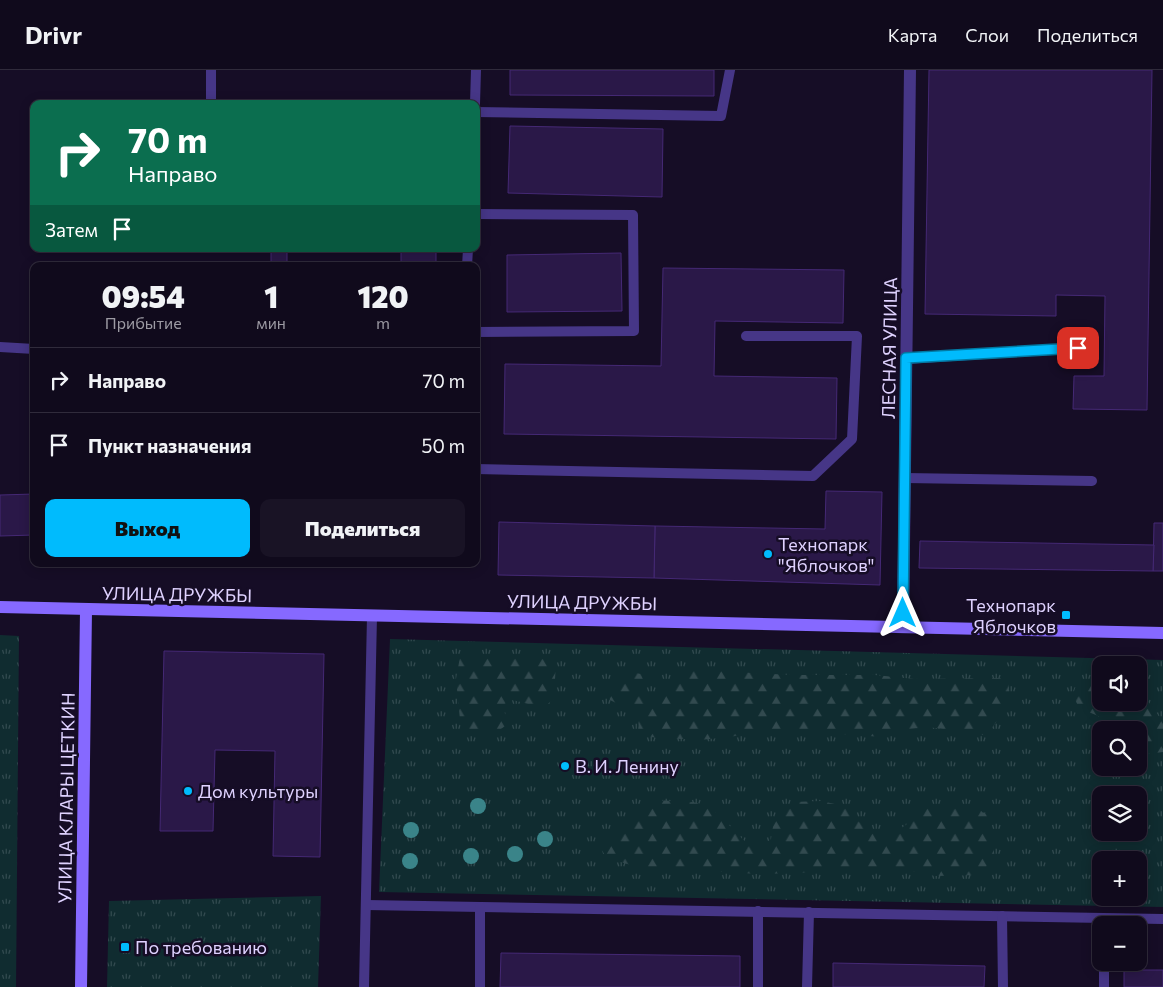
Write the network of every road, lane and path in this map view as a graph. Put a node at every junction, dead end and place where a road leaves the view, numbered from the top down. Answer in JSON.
{"nodes":[{"id":1,"x":211,"y":70,"type":"edge"},
{"id":2,"x":476,"y":70,"type":"edge"},
{"id":3,"x":730,"y":70,"type":"edge"},
{"id":4,"x":910,"y":70,"type":"edge"},
{"id":5,"x":211,"y":100,"type":"edge"},
{"id":6,"x":475,"y":100,"type":"edge"},
{"id":7,"x":480,"y":112,"type":"edge"},
{"id":8,"x":480,"y":214,"type":"edge"},
{"id":9,"x":480,"y":332,"type":"edge"},
{"id":10,"x":746,"y":336,"type":"dead end"},
{"id":11,"x":0,"y":347,"type":"edge"},
{"id":12,"x":1078,"y":348,"type":"dead end"},
{"id":13,"x":30,"y":349,"type":"edge"},
{"id":14,"x":906,"y":358,"type":"junction"},
{"id":15,"x":480,"y":469,"type":"edge"},
{"id":16,"x":905,"y":478,"type":"junction"},
{"id":17,"x":1092,"y":481,"type":"dead end"},
{"id":18,"x":0,"y":607,"type":"edge"},
{"id":19,"x":86,"y":610,"type":"junction"},
{"id":20,"x":372,"y":616,"type":"junction"},
{"id":21,"x":903,"y":626,"type":"junction"},
{"id":22,"x":1163,"y":633,"type":"edge"},
{"id":23,"x":366,"y":905,"type":"junction"},
{"id":24,"x":480,"y":907,"type":"junction"},
{"id":25,"x":758,"y":912,"type":"junction"},
{"id":26,"x":809,"y":912,"type":"junction"},
{"id":27,"x":1002,"y":916,"type":"junction"},
{"id":28,"x":1163,"y":918,"type":"edge"},
{"id":29,"x":1147,"y":919,"type":"edge"},
{"id":30,"x":1092,"y":920,"type":"edge"},
{"id":31,"x":1104,"y":971,"type":"edge"},
{"id":32,"x":81,"y":987,"type":"edge"},
{"id":33,"x":364,"y":987,"type":"edge"},
{"id":34,"x":480,"y":987,"type":"edge"},
{"id":35,"x":758,"y":987,"type":"edge"},
{"id":36,"x":807,"y":987,"type":"edge"},
{"id":37,"x":1003,"y":987,"type":"edge"},
{"id":38,"x":1104,"y":987,"type":"edge"}],
"edges":[{"from":1,"to":5,"type":"lane"},
{"from":2,"to":6,"type":"lane"},
{"from":3,"to":7,"type":"lane"},
{"from":4,"to":14,"type":"street","name":"ЛЕСНАЯ УЛИЦА"},
{"from":8,"to":9,"type":"lane"},
{"from":10,"to":15,"type":"lane"},
{"from":11,"to":13,"type":"lane"},
{"from":12,"to":14,"type":"lane"},
{"from":14,"to":16,"type":"street","name":"ЛЕСНАЯ УЛИЦА"},
{"from":16,"to":17,"type":"lane"},
{"from":16,"to":21,"type":"street","name":"ЛЕСНАЯ УЛИЦА"},
{"from":18,"to":19,"type":"main road","name":"УЛИЦА ДРУЖБЫ"},
{"from":19,"to":20,"type":"main road","name":"УЛИЦА ДРУЖБЫ"},
{"from":19,"to":32,"type":"main road","name":"УЛИЦА КЛАРЫ ЦЕТКИН"},
{"from":20,"to":21,"type":"main road","name":"УЛИЦА ДРУЖБЫ"},
{"from":20,"to":23,"type":"lane"},
{"from":21,"to":22,"type":"main road","name":"УЛИЦА ДРУЖБЫ"},
{"from":23,"to":24,"type":"lane"},
{"from":23,"to":33,"type":"lane"},
{"from":24,"to":25,"type":"lane"},
{"from":24,"to":34,"type":"lane"},
{"from":25,"to":26,"type":"lane"},
{"from":25,"to":35,"type":"lane"},
{"from":26,"to":27,"type":"lane"},
{"from":26,"to":36,"type":"lane"},
{"from":27,"to":30,"type":"lane"},
{"from":27,"to":37,"type":"lane"},
{"from":28,"to":29,"type":"lane"},
{"from":31,"to":38,"type":"lane"}]}
